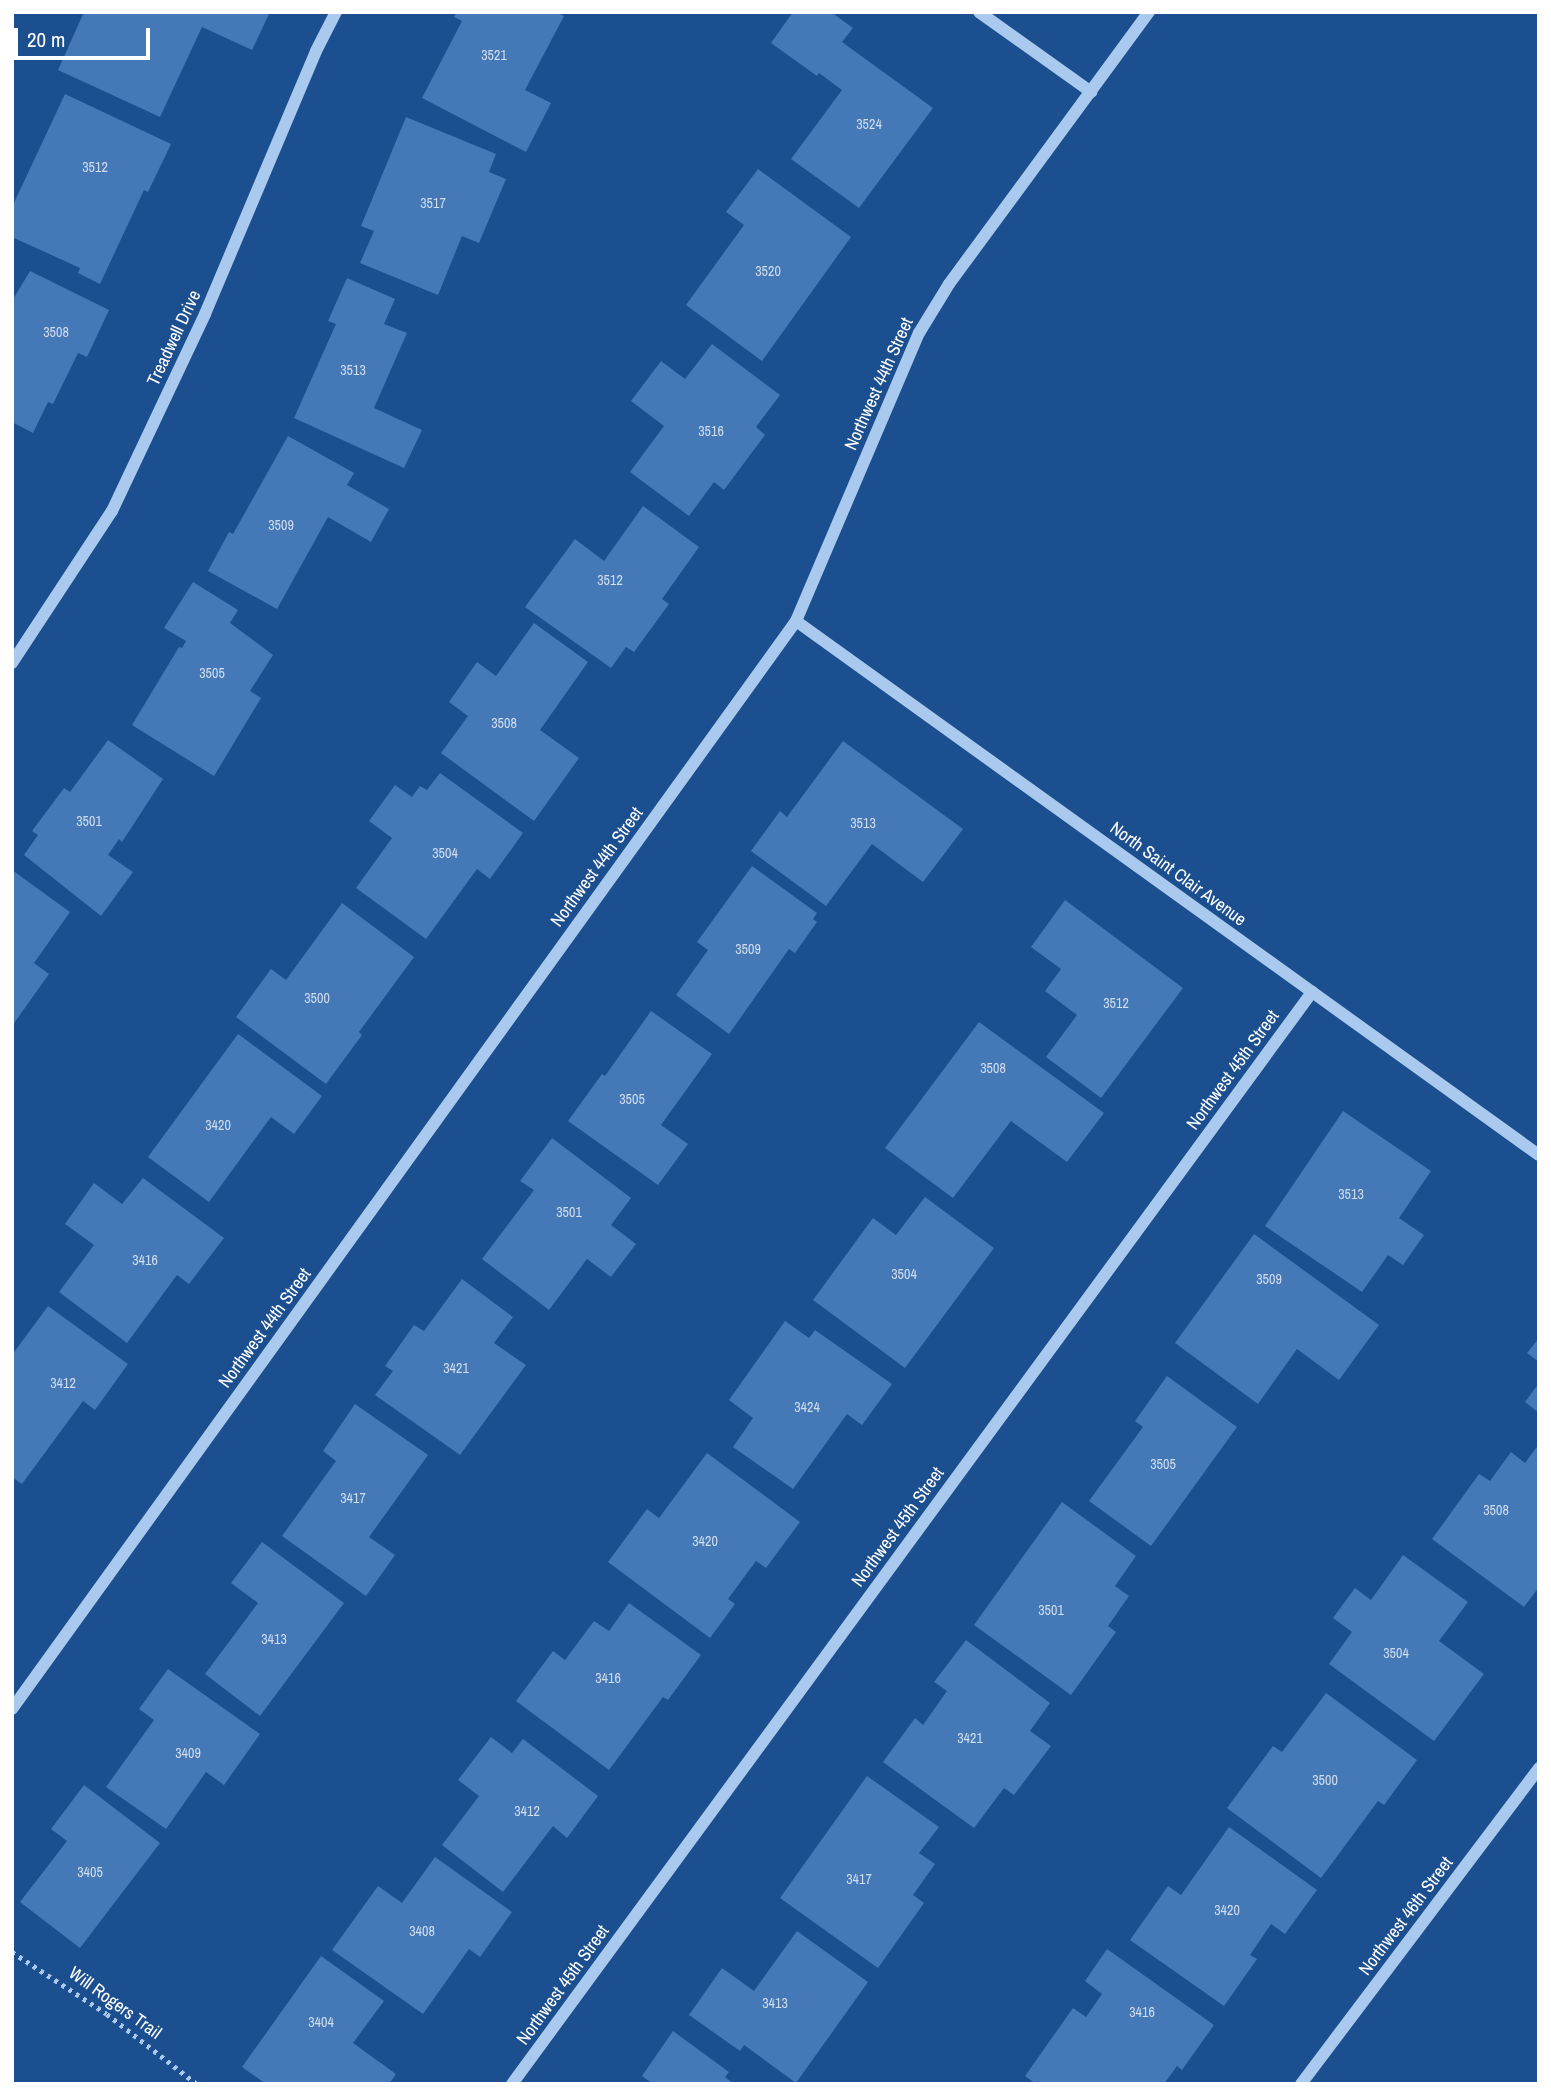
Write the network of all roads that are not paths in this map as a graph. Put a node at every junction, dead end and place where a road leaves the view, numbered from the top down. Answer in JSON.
{"nodes":[{"id":1,"x":336,"y":12,"type":"edge"},
{"id":2,"x":979,"y":12,"type":"edge"},
{"id":3,"x":1149,"y":12,"type":"edge"},
{"id":4,"x":1091,"y":92,"type":"junction"},
{"id":5,"x":796,"y":621,"type":"junction"},
{"id":6,"x":12,"y":663,"type":"edge"},
{"id":7,"x":1312,"y":992,"type":"junction"},
{"id":8,"x":1539,"y":1155,"type":"edge"},
{"id":9,"x":12,"y":1709,"type":"edge"},
{"id":10,"x":1539,"y":1768,"type":"edge"},
{"id":11,"x":512,"y":2084,"type":"edge"},
{"id":12,"x":1301,"y":2084,"type":"edge"}],
"edges":[{"from":1,"to":6,"type":"street","name":"Treadwell Drive"},
{"from":2,"to":4,"type":"street"},
{"from":3,"to":4,"type":"street","name":"Northwest 44th Street"},
{"from":4,"to":5,"type":"street","name":"Northwest 44th Street"},
{"from":5,"to":7,"type":"street","name":"North Saint Clair Avenue"},
{"from":5,"to":9,"type":"street","name":"Northwest 44th Street"},
{"from":7,"to":8,"type":"street","name":"North Saint Clair Avenue"},
{"from":7,"to":11,"type":"street","name":"Northwest 45th Street"},
{"from":10,"to":12,"type":"street","name":"Northwest 46th Street"}]}
